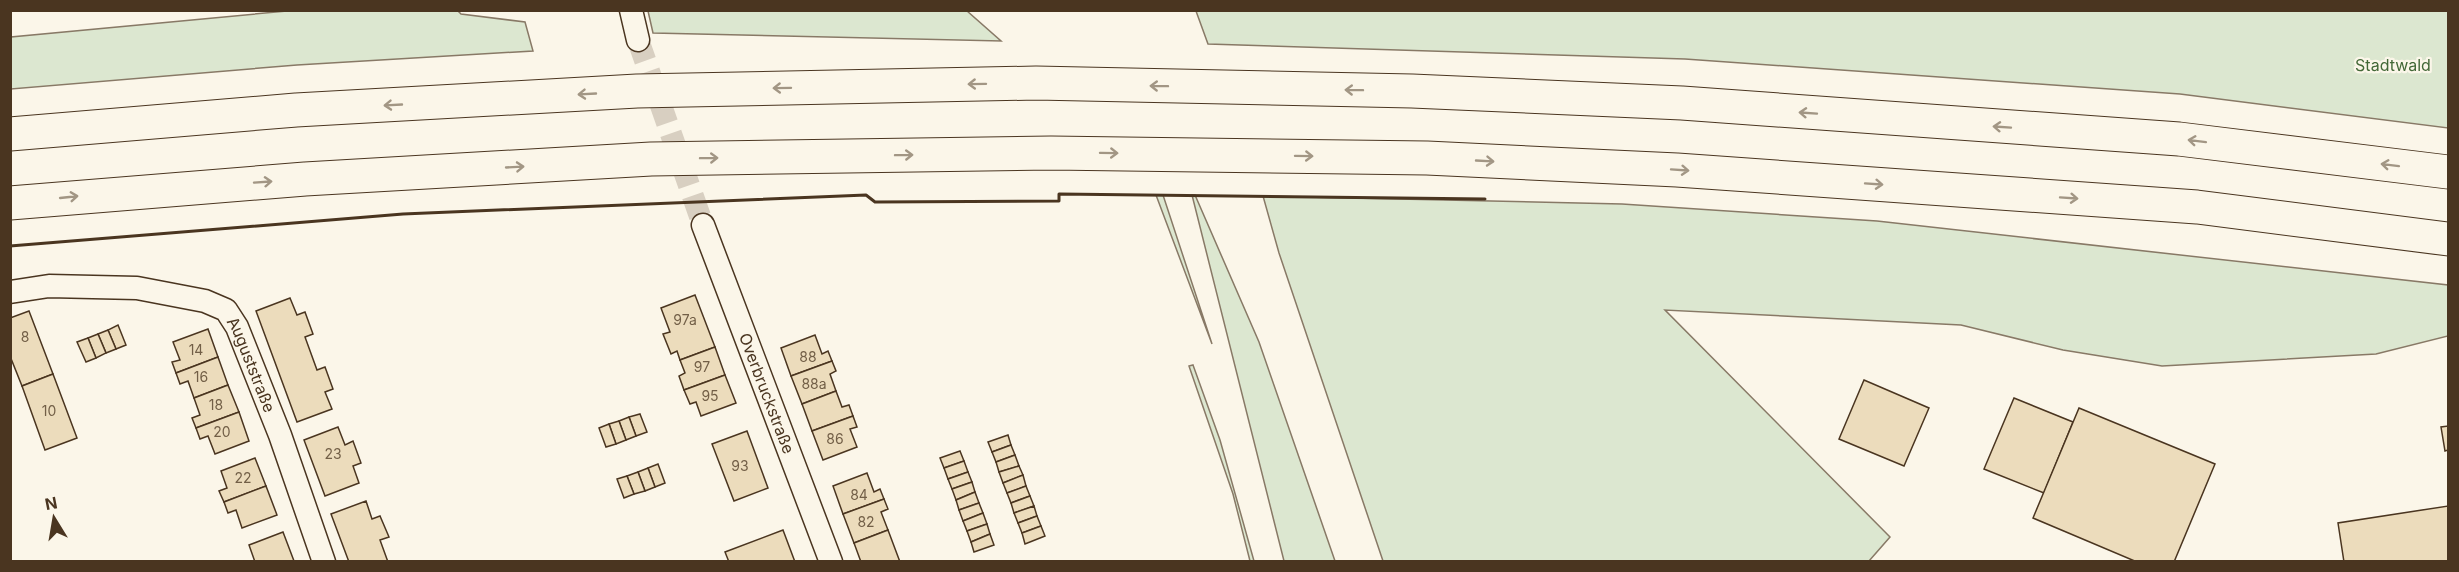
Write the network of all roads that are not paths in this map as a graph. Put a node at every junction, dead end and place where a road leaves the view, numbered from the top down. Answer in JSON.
{"nodes":[{"id":1,"x":631,"y":10,"type":"edge"},
{"id":2,"x":638,"y":40,"type":"tunnel mouth"},
{"id":3,"x":10,"y":134,"type":"edge"},
{"id":4,"x":2448,"y":172,"type":"edge"},
{"id":5,"x":10,"y":203,"type":"edge"},
{"id":6,"x":703,"y":225,"type":"tunnel mouth"},
{"id":7,"x":2448,"y":239,"type":"edge"},
{"id":8,"x":10,"y":292,"type":"edge"},
{"id":9,"x":324,"y":561,"type":"edge"},
{"id":10,"x":831,"y":561,"type":"edge"}],
"edges":[{"from":1,"to":2,"type":"street"},
{"from":4,"to":3,"type":"highway","one_way":true},
{"from":5,"to":7,"type":"highway","one_way":true},
{"from":6,"to":10,"type":"street","name":"Overbruckstraße"},
{"from":8,"to":9,"type":"street","name":"Auguststraße"}]}
